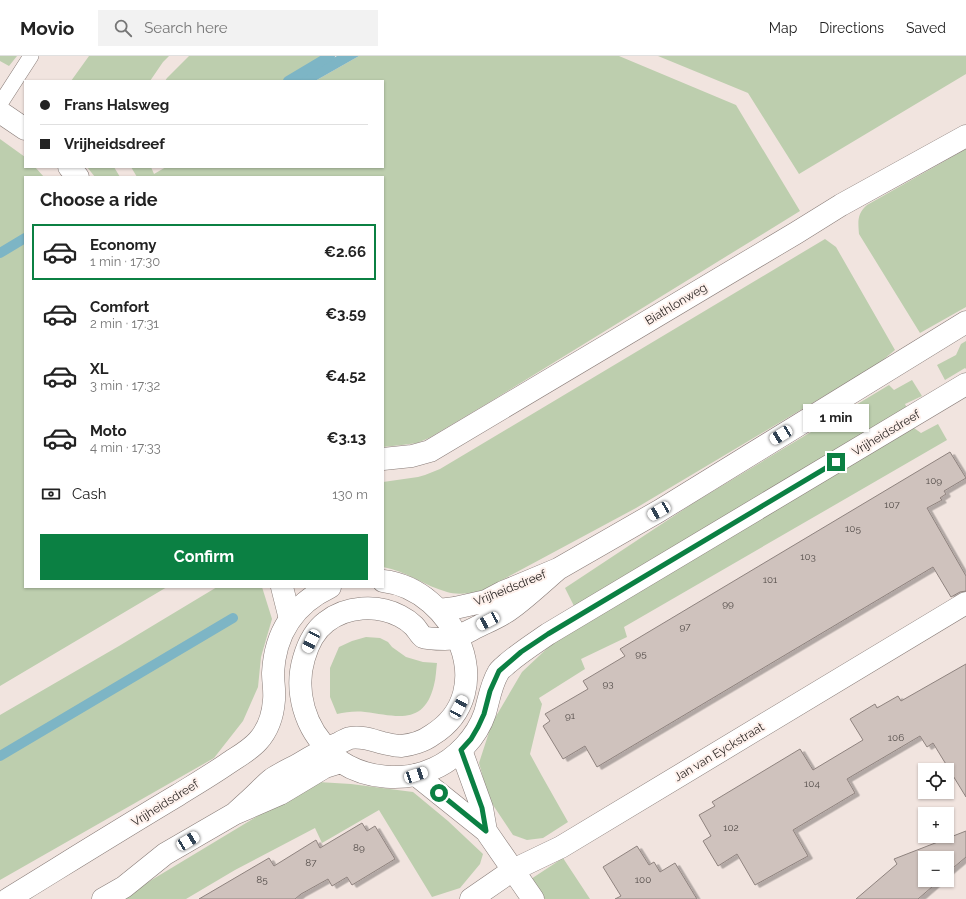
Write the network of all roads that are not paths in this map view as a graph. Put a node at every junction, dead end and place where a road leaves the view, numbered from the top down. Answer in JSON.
{"nodes":[{"id":1,"x":31,"y":56,"type":"edge"},
{"id":2,"x":0,"y":104,"type":"edge"},
{"id":3,"x":0,"y":112,"type":"edge"},
{"id":4,"x":24,"y":128,"type":"edge"},
{"id":5,"x":966,"y":136,"type":"edge"},
{"id":6,"x":70,"y":168,"type":"edge"},
{"id":7,"x":77,"y":176,"type":"edge"},
{"id":8,"x":966,"y":322,"type":"edge"},
{"id":9,"x":966,"y":384,"type":"edge"},
{"id":10,"x":384,"y":460,"type":"edge"},
{"id":11,"x":558,"y":569,"type":"junction"},
{"id":12,"x":384,"y":581,"type":"edge"},
{"id":13,"x":282,"y":588,"type":"edge"},
{"id":14,"x":328,"y":588,"type":"edge"},
{"id":15,"x":306,"y":593,"type":"edge"},
{"id":16,"x":966,"y":603,"type":"edge"},
{"id":17,"x":439,"y":610,"type":"junction"},
{"id":18,"x":290,"y":619,"type":"junction"},
{"id":19,"x":315,"y":633,"type":"junction"},
{"id":20,"x":458,"y":636,"type":"junction"},
{"id":21,"x":455,"y":714,"type":"junction"},
{"id":22,"x":461,"y":750,"type":"junction"},
{"id":23,"x":334,"y":755,"type":"junction"},
{"id":24,"x":416,"y":775,"type":"junction"},
{"id":25,"x":486,"y":831,"type":"junction"},
{"id":26,"x":513,"y":870,"type":"junction"},
{"id":27,"x":8,"y":899,"type":"edge"},
{"id":28,"x":103,"y":899,"type":"edge"},
{"id":29,"x":471,"y":899,"type":"edge"},
{"id":30,"x":533,"y":899,"type":"edge"}],
"edges":[{"from":1,"to":2,"type":"lane"},
{"from":3,"to":4,"type":"main road"},
{"from":5,"to":10,"type":"main road","name":"Biathlonweg"},
{"from":6,"to":7,"type":"main road"},
{"from":8,"to":11,"type":"main road","name":"Vrijheidsdreef"},
{"from":9,"to":22,"type":"main road","name":"Vrijheidsdreef"},
{"from":11,"to":17,"type":"main road","name":"Vrijheidsdreef"},
{"from":11,"to":20,"type":"main road","name":"Vrijheidsdreef"},
{"from":12,"to":17,"type":"main road"},
{"from":13,"to":18,"type":"main road"},
{"from":14,"to":15,"type":"main road","name":"Vrijheidsdreef"},
{"from":15,"to":18,"type":"main road","name":"Vrijheidsdreef"},
{"from":15,"to":19,"type":"main road"},
{"from":16,"to":26,"type":"main road","name":"Jan van Eyckstraat"},
{"from":17,"to":20,"type":"main road"},
{"from":18,"to":27,"type":"main road","name":"Vrijheidsdreef"},
{"from":19,"to":20,"type":"main road"},
{"from":19,"to":23,"type":"main road"},
{"from":20,"to":21,"type":"main road"},
{"from":21,"to":22,"type":"main road"},
{"from":21,"to":23,"type":"main road"},
{"from":22,"to":24,"type":"main road","name":"Vrijheidsdreef"},
{"from":22,"to":25,"type":"main road"},
{"from":23,"to":24,"type":"main road","name":"Vrijheidsdreef"},
{"from":23,"to":28,"type":"main road"},
{"from":24,"to":25,"type":"main road"},
{"from":25,"to":26,"type":"main road"},
{"from":26,"to":29,"type":"main road","name":"Jan van Eyckstraat"},
{"from":26,"to":30,"type":"main road"}]}
